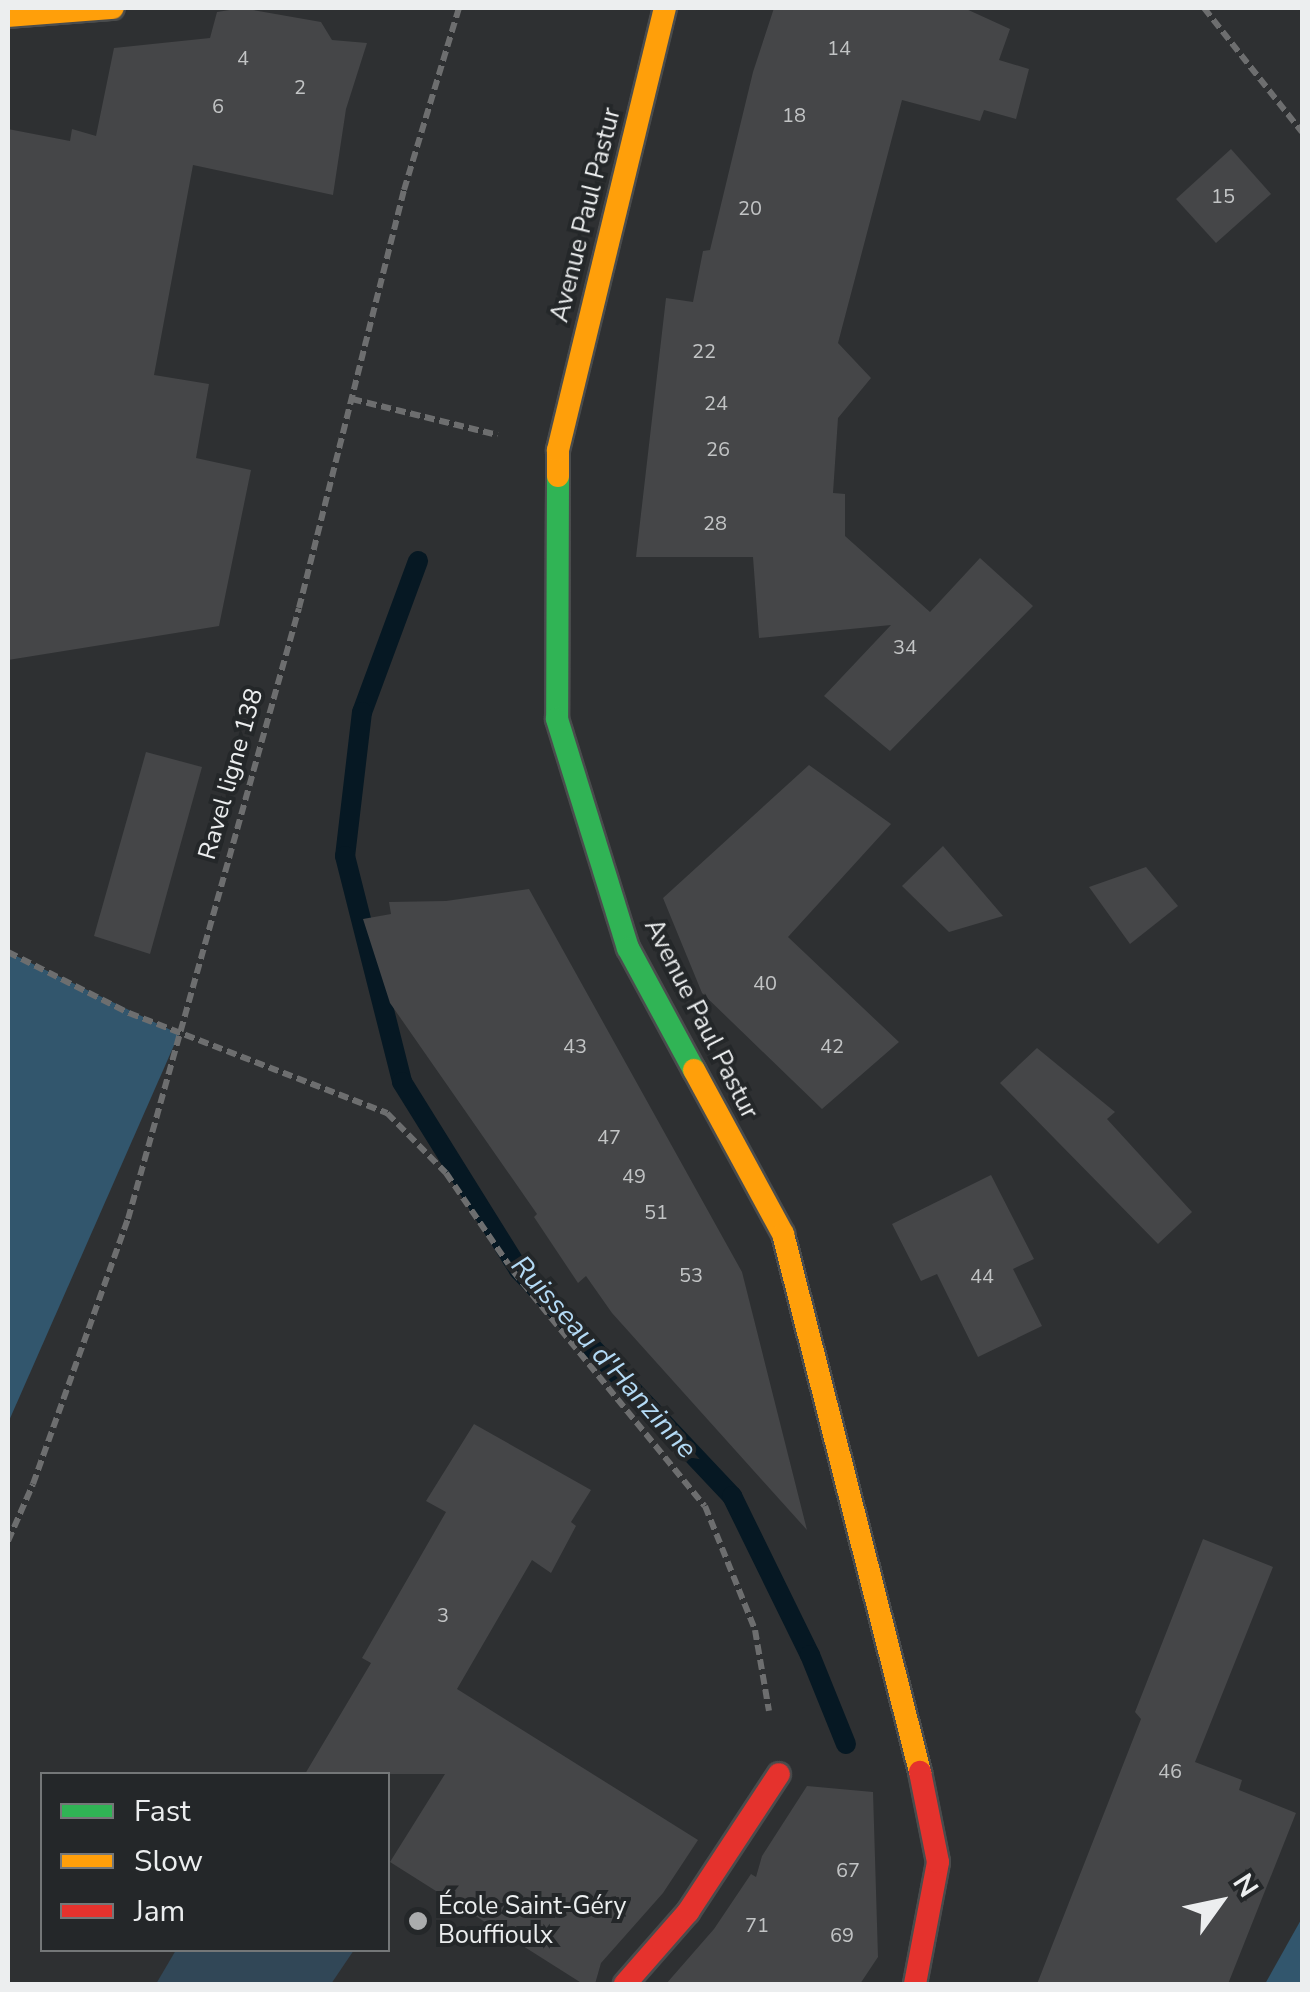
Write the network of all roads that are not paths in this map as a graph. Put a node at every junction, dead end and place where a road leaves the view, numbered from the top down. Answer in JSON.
{"nodes":[{"id":1,"x":113,"y":8,"type":"edge"},
{"id":2,"x":665,"y":8,"type":"edge"},
{"id":3,"x":8,"y":16,"type":"edge"},
{"id":4,"x":779,"y":1774,"type":"road end"},
{"id":5,"x":625,"y":1984,"type":"edge"},
{"id":6,"x":915,"y":1984,"type":"edge"}],
"edges":[{"from":1,"to":3,"type":"main road"},
{"from":2,"to":6,"type":"main road","name":"Avenue Paul Pastur"},
{"from":4,"to":5,"type":"main road"}]}
